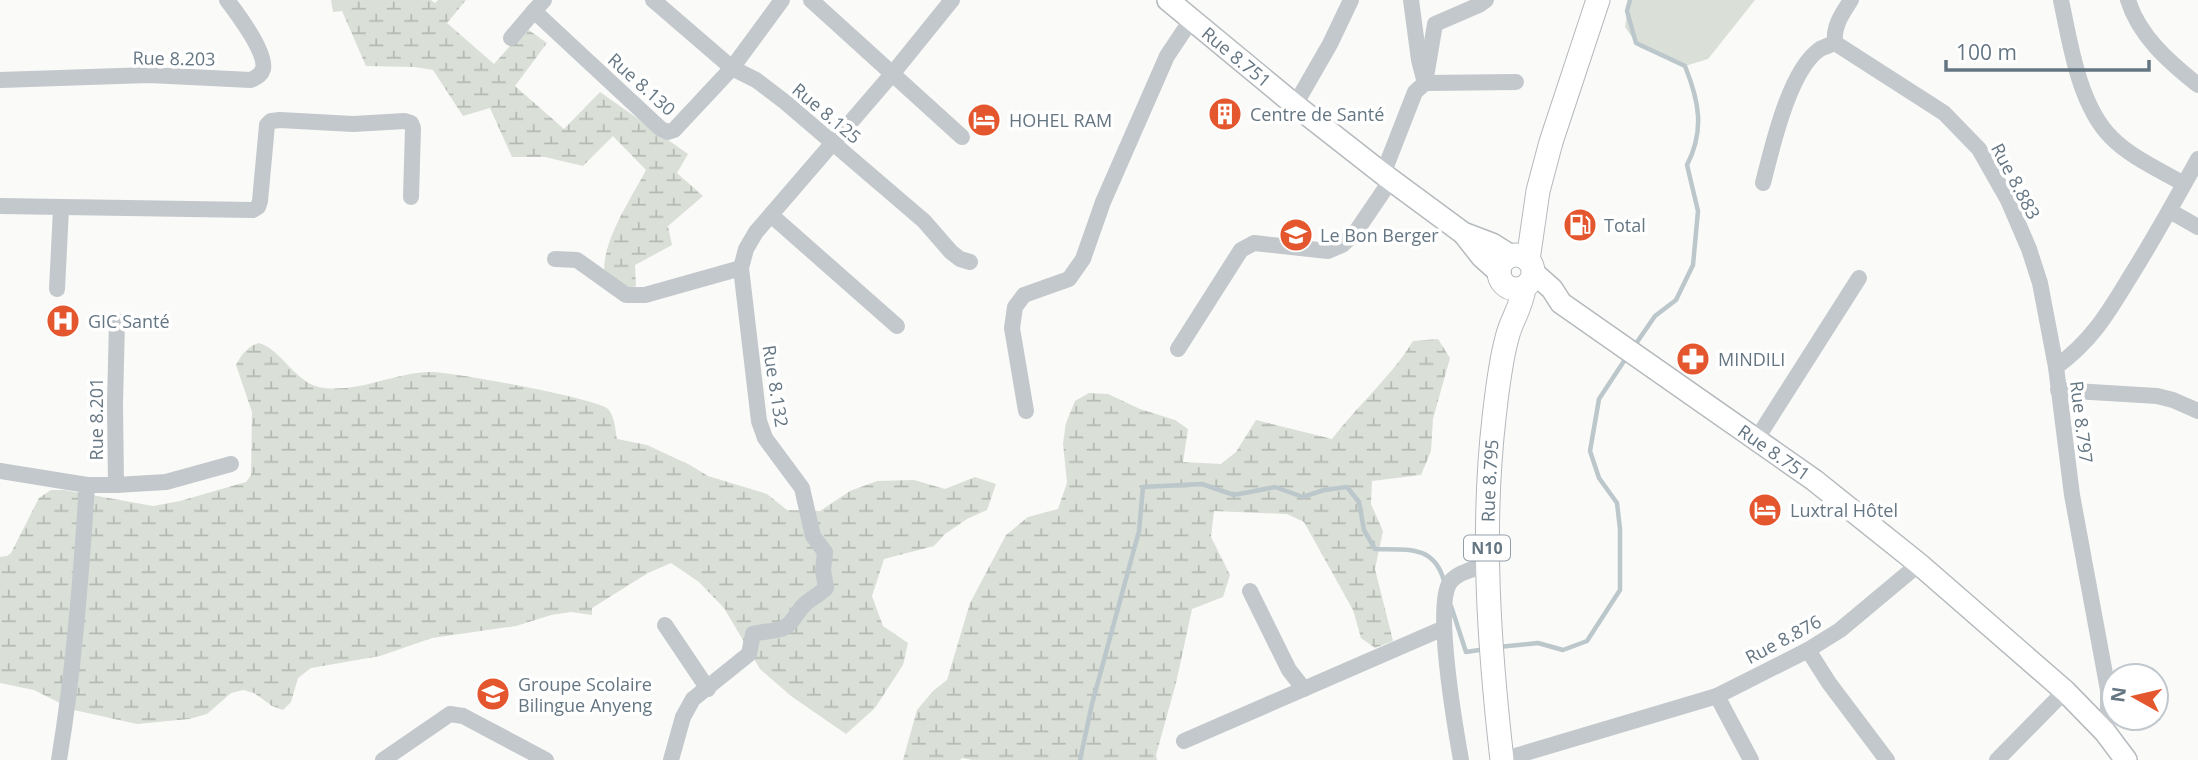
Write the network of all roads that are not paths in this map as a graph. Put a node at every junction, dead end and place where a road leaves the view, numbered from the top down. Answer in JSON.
{"nodes":[{"id":1,"x":227,"y":0,"type":"edge"},
{"id":2,"x":653,"y":0,"type":"edge"},
{"id":3,"x":782,"y":0,"type":"edge"},
{"id":4,"x":811,"y":0,"type":"edge"},
{"id":5,"x":952,"y":0,"type":"edge"},
{"id":6,"x":1168,"y":0,"type":"edge"},
{"id":7,"x":1351,"y":0,"type":"edge"},
{"id":8,"x":1411,"y":0,"type":"edge"},
{"id":9,"x":1486,"y":0,"type":"edge"},
{"id":10,"x":1598,"y":0,"type":"edge"},
{"id":11,"x":1850,"y":0,"type":"edge"},
{"id":12,"x":2062,"y":0,"type":"edge"},
{"id":13,"x":2128,"y":0,"type":"edge"},
{"id":14,"x":539,"y":6,"type":"edge"},
{"id":15,"x":1191,"y":20,"type":"junction"},
{"id":16,"x":510,"y":38,"type":"dead end"},
{"id":17,"x":1835,"y":43,"type":"junction"},
{"id":18,"x":732,"y":68,"type":"junction"},
{"id":19,"x":893,"y":73,"type":"junction"},
{"id":20,"x":0,"y":80,"type":"edge"},
{"id":21,"x":1516,"y":82,"type":"dead end"},
{"id":22,"x":1425,"y":83,"type":"junction"},
{"id":23,"x":2198,"y":85,"type":"edge"},
{"id":24,"x":1295,"y":105,"type":"junction"},
{"id":25,"x":962,"y":136,"type":"dead end"},
{"id":26,"x":831,"y":143,"type":"junction"},
{"id":27,"x":2198,"y":159,"type":"edge"},
{"id":28,"x":1387,"y":177,"type":"junction"},
{"id":29,"x":1763,"y":183,"type":"dead end"},
{"id":30,"x":2184,"y":184,"type":"junction"},
{"id":31,"x":411,"y":197,"type":"dead end"},
{"id":32,"x":0,"y":206,"type":"edge"},
{"id":33,"x":61,"y":209,"type":"junction"},
{"id":34,"x":2170,"y":211,"type":"junction"},
{"id":35,"x":771,"y":215,"type":"junction"},
{"id":36,"x":2198,"y":228,"type":"edge"},
{"id":37,"x":555,"y":259,"type":"dead end"},
{"id":38,"x":970,"y":262,"type":"dead end"},
{"id":39,"x":741,"y":268,"type":"junction"},
{"id":40,"x":1517,"y":272,"type":"junction"},
{"id":41,"x":1858,"y":278,"type":"dead end"},
{"id":42,"x":57,"y":289,"type":"dead end"},
{"id":43,"x":117,"y":321,"type":"dead end"},
{"id":44,"x":897,"y":326,"type":"dead end"},
{"id":45,"x":1178,"y":349,"type":"dead end"},
{"id":46,"x":2056,"y":367,"type":"junction"},
{"id":47,"x":2058,"y":390,"type":"junction"},
{"id":48,"x":1026,"y":411,"type":"dead end"},
{"id":49,"x":2198,"y":411,"type":"edge"},
{"id":50,"x":1756,"y":440,"type":"junction"},
{"id":51,"x":230,"y":464,"type":"dead end"},
{"id":52,"x":0,"y":471,"type":"edge"},
{"id":53,"x":87,"y":485,"type":"junction"},
{"id":54,"x":116,"y":485,"type":"junction"},
{"id":55,"x":1486,"y":564,"type":"junction"},
{"id":56,"x":1919,"y":564,"type":"junction"},
{"id":57,"x":1250,"y":591,"type":"dead end"},
{"id":58,"x":665,"y":625,"type":"dead end"},
{"id":59,"x":1444,"y":628,"type":"junction"},
{"id":60,"x":1808,"y":650,"type":"junction"},
{"id":61,"x":2103,"y":662,"type":"edge"},
{"id":62,"x":708,"y":689,"type":"junction"},
{"id":63,"x":1304,"y":689,"type":"junction"},
{"id":64,"x":2065,"y":691,"type":"junction"},
{"id":65,"x":1717,"y":696,"type":"junction"},
{"id":66,"x":2100,"y":727,"type":"edge"},
{"id":67,"x":2105,"y":732,"type":"edge"},
{"id":68,"x":1184,"y":741,"type":"dead end"},
{"id":69,"x":514,"y":752,"type":"edge"},
{"id":70,"x":59,"y":760,"type":"edge"},
{"id":71,"x":383,"y":760,"type":"edge"},
{"id":72,"x":546,"y":760,"type":"edge"},
{"id":73,"x":671,"y":760,"type":"edge"},
{"id":74,"x":1461,"y":760,"type":"edge"},
{"id":75,"x":1502,"y":760,"type":"edge"},
{"id":76,"x":1751,"y":760,"type":"edge"},
{"id":77,"x":1887,"y":760,"type":"edge"},
{"id":78,"x":1997,"y":760,"type":"edge"},
{"id":79,"x":2126,"y":760,"type":"edge"}],
"edges":[{"from":1,"to":20,"type":"street","name":"Rue 8.203"},
{"from":2,"to":18,"type":"street","name":"Rue 8.125"},
{"from":3,"to":18,"type":"street","name":"Rue 8.130"},
{"from":4,"to":19,"type":"street"},
{"from":5,"to":19,"type":"street","name":"Rue 8.132"},
{"from":6,"to":15,"type":"main road","name":"Rue 8.751"},
{"from":7,"to":24,"type":"street"},
{"from":8,"to":22,"type":"street"},
{"from":9,"to":22,"type":"street"},
{"from":10,"to":40,"type":"highway","number":"N10"},
{"from":11,"to":17,"type":"street"},
{"from":12,"to":30,"type":"street"},
{"from":13,"to":23,"type":"street"},
{"from":14,"to":16,"type":"street"},
{"from":14,"to":18,"type":"street","name":"Rue 8.130"},
{"from":15,"to":24,"type":"main road","name":"Rue 8.751"},
{"from":15,"to":48,"type":"street"},
{"from":17,"to":29,"type":"street"},
{"from":17,"to":46,"type":"street","name":"Rue 8.883"},
{"from":18,"to":26,"type":"street","name":"Rue 8.125"},
{"from":19,"to":25,"type":"street"},
{"from":19,"to":26,"type":"street","name":"Rue 8.132"},
{"from":21,"to":22,"type":"street"},
{"from":22,"to":28,"type":"street"},
{"from":24,"to":28,"type":"main road","name":"Rue 8.751"},
{"from":26,"to":35,"type":"street","name":"Rue 8.132"},
{"from":26,"to":38,"type":"street","name":"Rue 8.125"},
{"from":27,"to":30,"type":"street","name":"Rue 8.797"},
{"from":28,"to":40,"type":"main road","name":"Rue 8.751"},
{"from":28,"to":45,"type":"street"},
{"from":30,"to":34,"type":"street","name":"Rue 8.797"},
{"from":31,"to":33,"type":"street"},
{"from":32,"to":33,"type":"street"},
{"from":33,"to":42,"type":"street"},
{"from":34,"to":36,"type":"street"},
{"from":34,"to":46,"type":"street","name":"Rue 8.797"},
{"from":35,"to":39,"type":"street","name":"Rue 8.132"},
{"from":35,"to":44,"type":"street"},
{"from":37,"to":39,"type":"street"},
{"from":39,"to":62,"type":"street","name":"Rue 8.132"},
{"from":40,"to":50,"type":"main road","name":"Rue 8.751"},
{"from":40,"to":55,"type":"highway","name":"Rue 8.795","number":"N10"},
{"from":41,"to":50,"type":"street"},
{"from":43,"to":54,"type":"street","name":"Rue 8.201"},
{"from":46,"to":47,"type":"street","name":"Rue 8.797"},
{"from":47,"to":49,"type":"street"},
{"from":47,"to":61,"type":"street","name":"Rue 8.797"},
{"from":50,"to":56,"type":"main road","name":"Rue 8.751"},
{"from":51,"to":54,"type":"street"},
{"from":52,"to":53,"type":"street","name":"Rue 8.201"},
{"from":53,"to":54,"type":"street","name":"Rue 8.201"},
{"from":53,"to":70,"type":"street"},
{"from":55,"to":59,"type":"street"},
{"from":55,"to":75,"type":"highway","name":"Rue 8.795","number":"N10"},
{"from":56,"to":60,"type":"street","name":"Rue 8.876"},
{"from":56,"to":64,"type":"main road","name":"Rue 8.751"},
{"from":57,"to":63,"type":"street"},
{"from":58,"to":62,"type":"street"},
{"from":59,"to":63,"type":"street"},
{"from":59,"to":74,"type":"street"},
{"from":60,"to":65,"type":"street","name":"Rue 8.876"},
{"from":60,"to":77,"type":"street"},
{"from":62,"to":73,"type":"street","name":"Rue 8.132"},
{"from":63,"to":68,"type":"street"},
{"from":64,"to":66,"type":"main road","name":"Rue 8.751"},
{"from":64,"to":78,"type":"street"},
{"from":65,"to":75,"type":"street","name":"Rue 8.876"},
{"from":65,"to":76,"type":"street"},
{"from":67,"to":79,"type":"main road","name":"Rue 8.751"},
{"from":69,"to":71,"type":"street"},
{"from":69,"to":72,"type":"street"}]}
